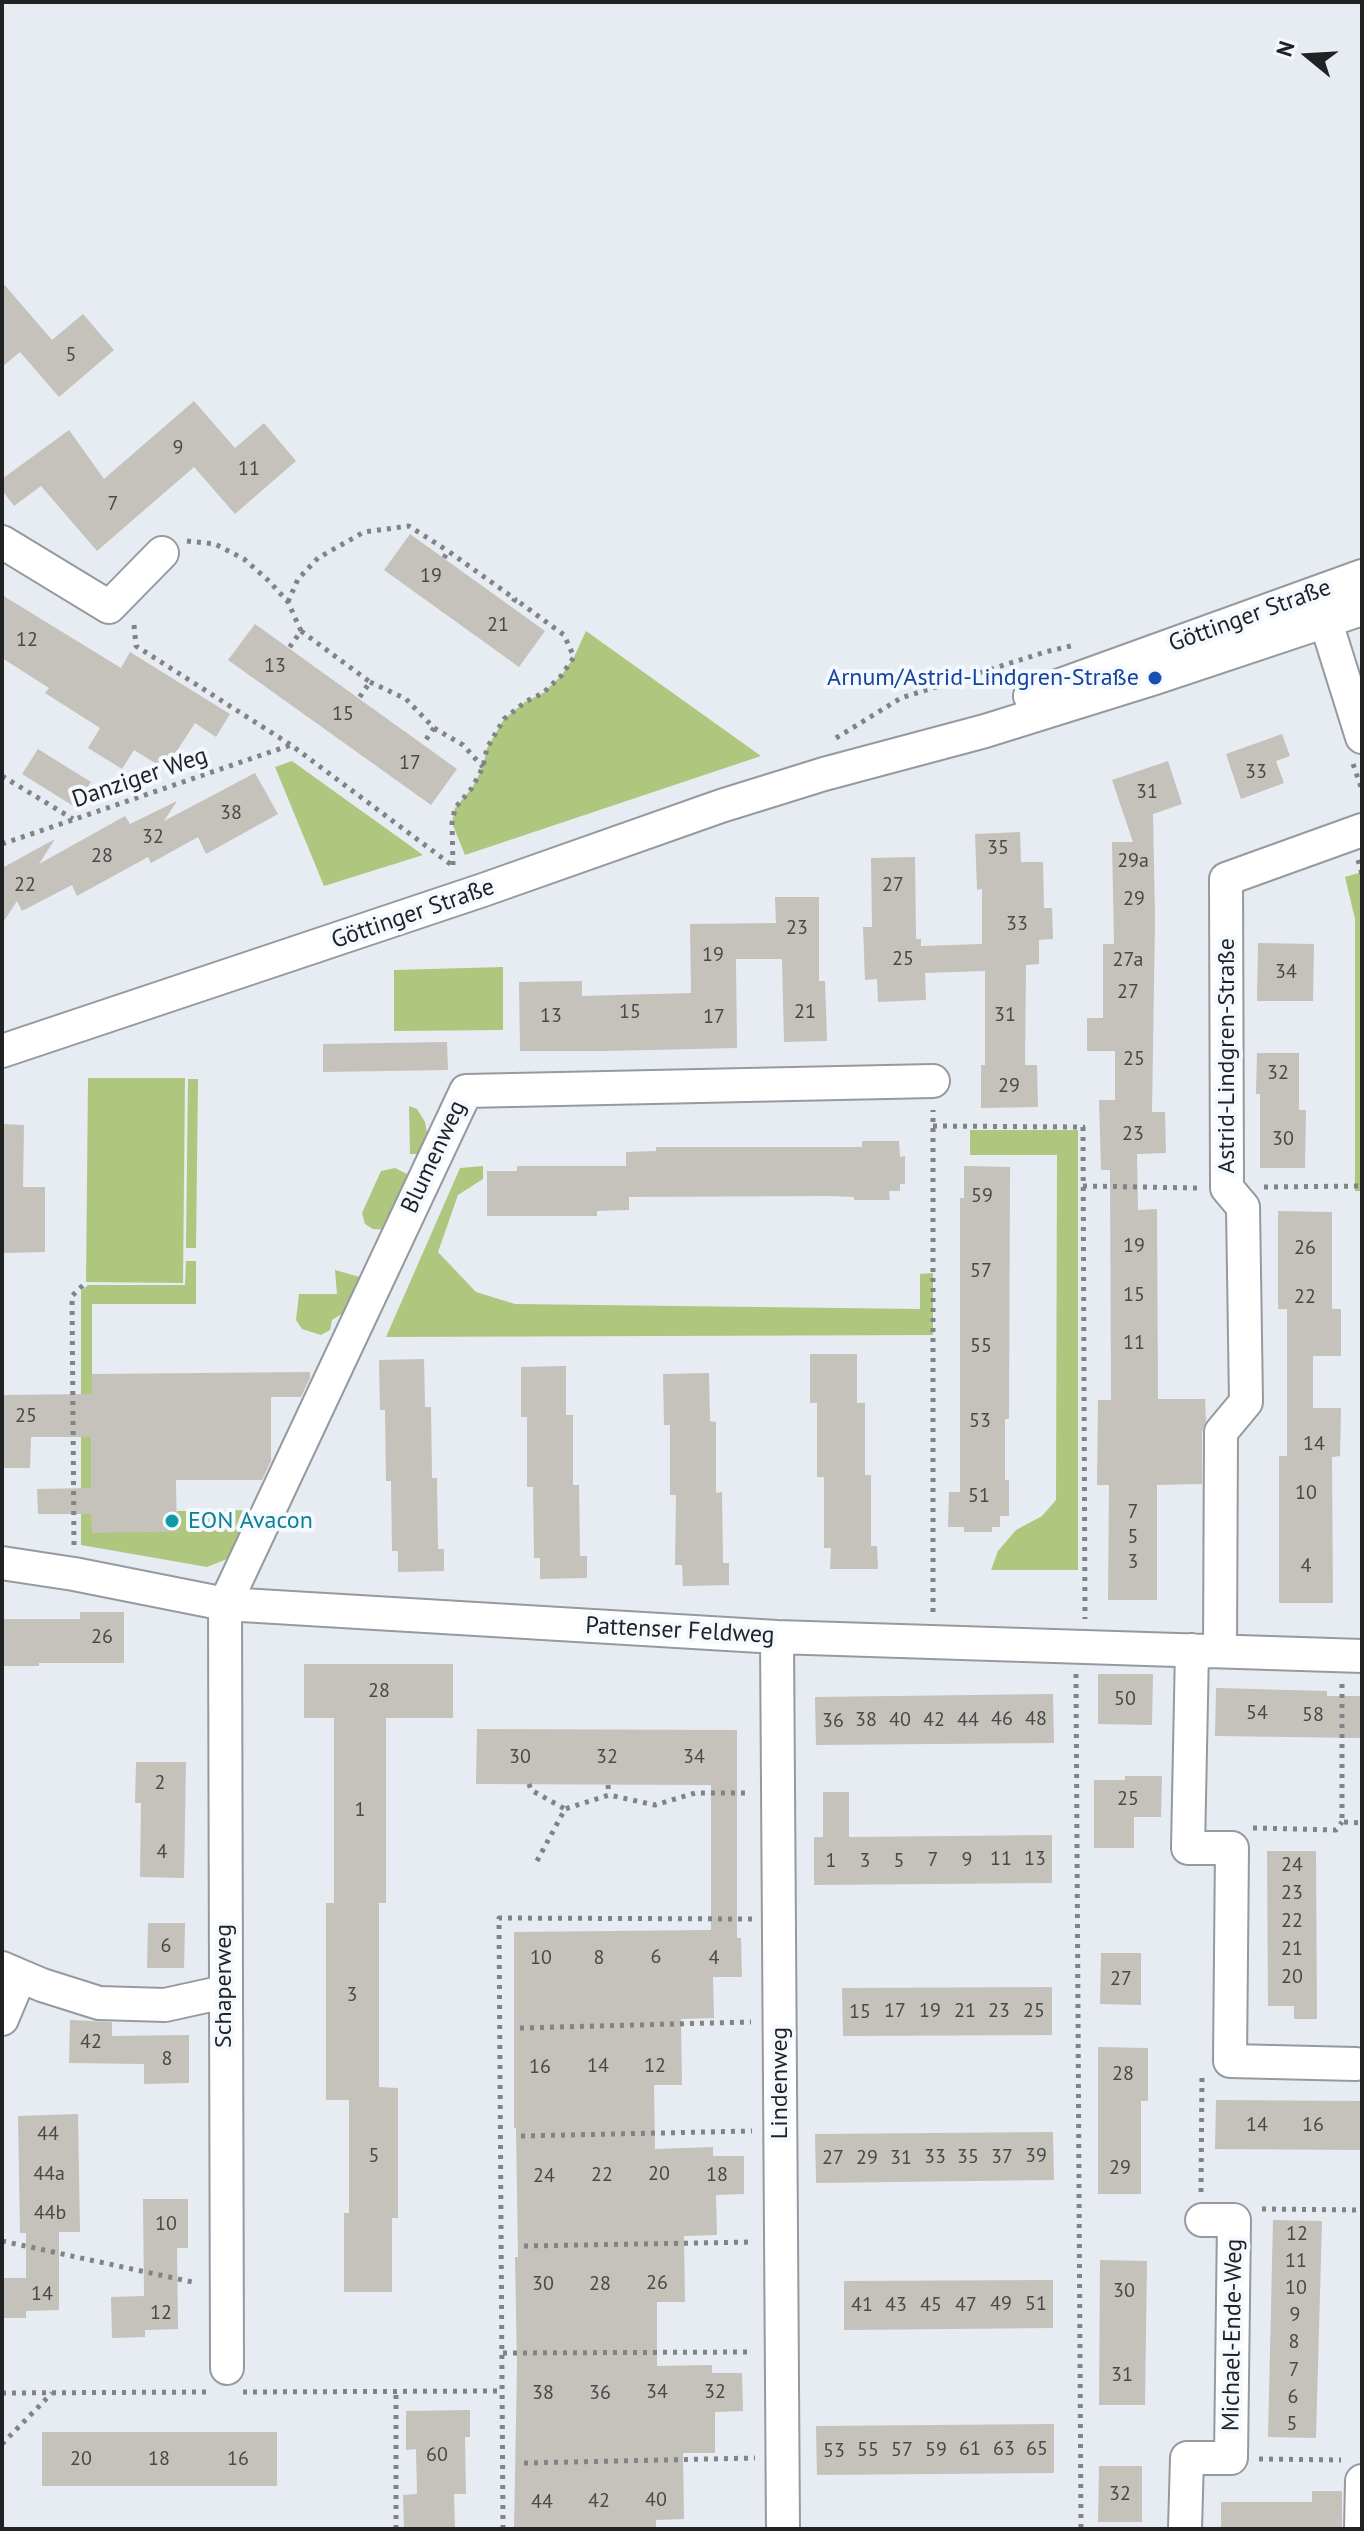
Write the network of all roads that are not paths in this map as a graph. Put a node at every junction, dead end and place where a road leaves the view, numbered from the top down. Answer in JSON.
{"nodes":[{"id":1,"x":2,"y":542,"type":"edge"},
{"id":2,"x":162,"y":553,"type":"road end"},
{"id":3,"x":1362,"y":576,"type":"edge"},
{"id":4,"x":1321,"y":607,"type":"junction"},
{"id":5,"x":1362,"y":609,"type":"edge"},
{"id":6,"x":1357,"y":750,"type":"edge"},
{"id":7,"x":1362,"y":830,"type":"edge"},
{"id":8,"x":2,"y":1051,"type":"edge"},
{"id":9,"x":933,"y":1081,"type":"road end"},
{"id":10,"x":2,"y":1563,"type":"edge"},
{"id":11,"x":225,"y":1604,"type":"junction"},
{"id":12,"x":777,"y":1637,"type":"junction"},
{"id":13,"x":1206,"y":1650,"type":"junction"},
{"id":14,"x":1352,"y":1655,"type":"edge"},
{"id":15,"x":11,"y":1972,"type":"edge"},
{"id":16,"x":224,"y":1992,"type":"junction"},
{"id":17,"x":2,"y":2019,"type":"edge"},
{"id":18,"x":1356,"y":2064,"type":"dead end"},
{"id":19,"x":1202,"y":2220,"type":"road end"},
{"id":20,"x":227,"y":2384,"type":"road end"},
{"id":21,"x":1355,"y":2470,"type":"edge"},
{"id":22,"x":783,"y":2529,"type":"edge"},
{"id":23,"x":1185,"y":2529,"type":"edge"},
{"id":24,"x":1361,"y":2529,"type":"edge"}],
"edges":[{"from":1,"to":2,"type":"street"},
{"from":3,"to":4,"type":"street","name":"Göttinger Straße"},
{"from":4,"to":5,"type":"street","name":"Göttinger Straße"},
{"from":4,"to":6,"type":"street"},
{"from":4,"to":8,"type":"street","name":"Göttinger Straße"},
{"from":7,"to":13,"type":"street","name":"Astrid-Lindgren-Straße"},
{"from":9,"to":11,"type":"street","name":"Blumenweg"},
{"from":10,"to":11,"type":"street","name":"Pattenser Feldweg"},
{"from":11,"to":12,"type":"street","name":"Pattenser Feldweg"},
{"from":11,"to":16,"type":"street","name":"Schaperweg"},
{"from":12,"to":13,"type":"street","name":"Pattenser Feldweg"},
{"from":12,"to":22,"type":"street","name":"Lindenweg"},
{"from":13,"to":14,"type":"street","name":"Pattenser Feldweg"},
{"from":13,"to":18,"type":"street"},
{"from":15,"to":16,"type":"street"},
{"from":15,"to":17,"type":"street"},
{"from":16,"to":20,"type":"street","name":"Schaperweg"},
{"from":19,"to":23,"type":"street","name":"Michael-Ende-Weg"},
{"from":21,"to":24,"type":"street"}]}
